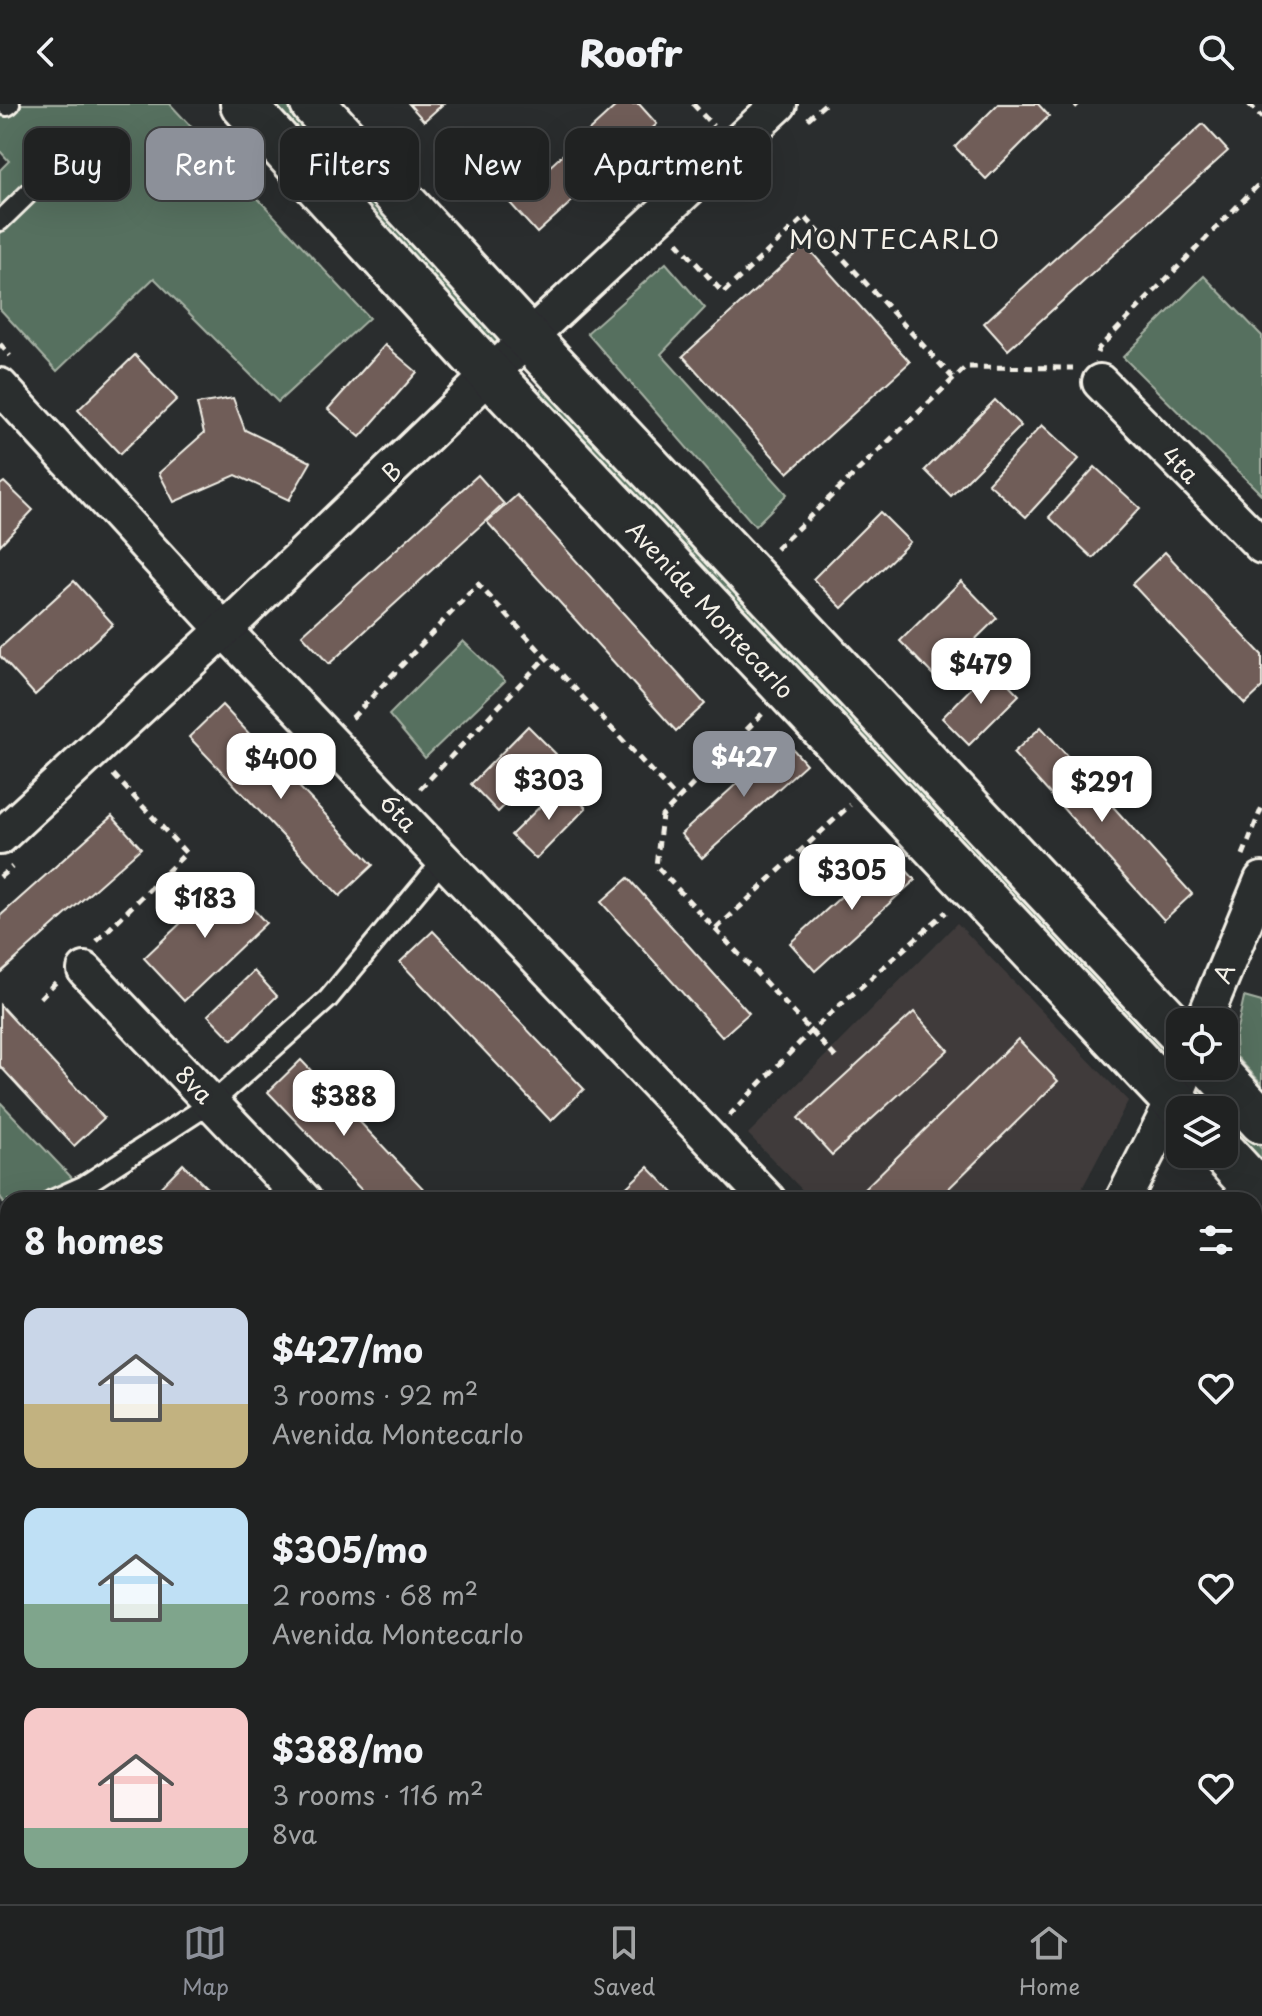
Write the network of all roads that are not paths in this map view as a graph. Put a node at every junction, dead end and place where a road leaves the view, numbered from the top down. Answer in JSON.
{"nodes":[{"id":1,"x":243,"y":104,"type":"edge"},
{"id":2,"x":313,"y":104,"type":"edge"},
{"id":3,"x":794,"y":112,"type":"edge"},
{"id":4,"x":24,"y":198,"type":"edge"},
{"id":5,"x":0,"y":221,"type":"edge"},
{"id":6,"x":528,"y":338,"type":"junction"},
{"id":7,"x":491,"y":375,"type":"junction"},
{"id":8,"x":1097,"y":375,"type":"road end"},
{"id":9,"x":0,"y":386,"type":"edge"},
{"id":10,"x":1262,"y":546,"type":"edge"},
{"id":11,"x":224,"y":630,"type":"junction"},
{"id":12,"x":12,"y":847,"type":"edge"},
{"id":13,"x":444,"y":859,"type":"junction"},
{"id":14,"x":1262,"y":880,"type":"edge"},
{"id":15,"x":85,"y":970,"type":"road end"},
{"id":16,"x":1209,"y":1008,"type":"edge"},
{"id":17,"x":1166,"y":1018,"type":"edge"},
{"id":18,"x":1224,"y":1080,"type":"edge"},
{"id":19,"x":1182,"y":1092,"type":"edge"},
{"id":20,"x":213,"y":1102,"type":"junction"},
{"id":21,"x":1262,"y":1121,"type":"edge"},
{"id":22,"x":1237,"y":1168,"type":"edge"},
{"id":23,"x":70,"y":1192,"type":"edge"},
{"id":24,"x":297,"y":1192,"type":"edge"},
{"id":25,"x":760,"y":1192,"type":"edge"},
{"id":26,"x":1127,"y":1192,"type":"edge"},
{"id":27,"x":1259,"y":1192,"type":"edge"}],
"edges":[{"from":1,"to":7,"type":"main road","name":"Avenida Montecarlo"},
{"from":2,"to":6,"type":"main road"},
{"from":3,"to":6,"type":"street","name":"B"},
{"from":4,"to":5,"type":"lane"},
{"from":6,"to":7,"type":"street","name":"B"},
{"from":6,"to":17,"type":"main road"},
{"from":7,"to":11,"type":"street","name":"B"},
{"from":7,"to":19,"type":"main road","name":"Avenida Montecarlo"},
{"from":8,"to":10,"type":"street","name":"4ta"},
{"from":9,"to":11,"type":"street","name":"6ta"},
{"from":11,"to":12,"type":"street","name":"B"},
{"from":11,"to":13,"type":"street","name":"6ta"},
{"from":13,"to":20,"type":"lane"},
{"from":13,"to":25,"type":"street","name":"6ta"},
{"from":14,"to":16,"type":"street","name":"A"},
{"from":15,"to":20,"type":"street","name":"8va"},
{"from":18,"to":21,"type":"main road"},
{"from":19,"to":26,"type":"street"},
{"from":20,"to":23,"type":"lane"},
{"from":20,"to":24,"type":"street","name":"8va"},
{"from":22,"to":27,"type":"main road"}]}
